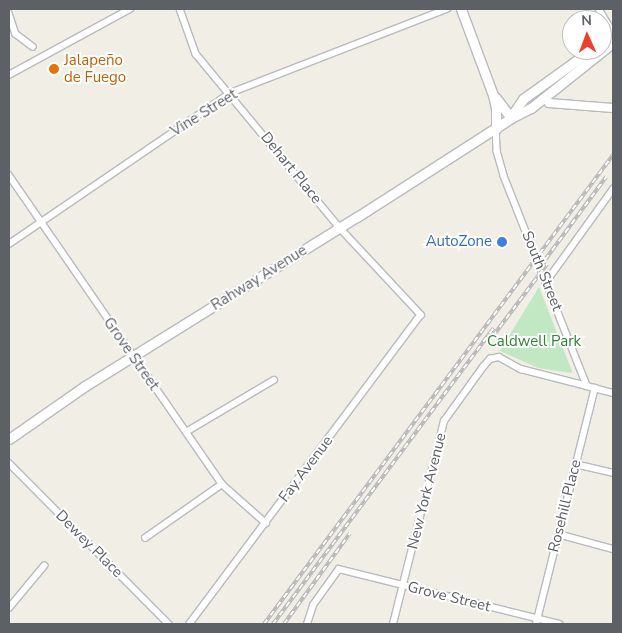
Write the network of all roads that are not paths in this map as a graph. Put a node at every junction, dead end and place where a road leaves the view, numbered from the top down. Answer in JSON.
{"nodes":[{"id":1,"x":130,"y":9,"type":"edge"},
{"id":2,"x":180,"y":9,"type":"edge"},
{"id":3,"x":447,"y":9,"type":"edge"},
{"id":4,"x":461,"y":9,"type":"edge"},
{"id":5,"x":599,"y":9,"type":"edge"},
{"id":6,"x":9,"y":13,"type":"edge"},
{"id":7,"x":613,"y":32,"type":"edge"},
{"id":8,"x":613,"y":38,"type":"edge"},
{"id":9,"x":33,"y":47,"type":"dead end"},
{"id":10,"x":577,"y":60,"type":"edge"},
{"id":11,"x":567,"y":67,"type":"junction"},
{"id":12,"x":9,"y":75,"type":"edge"},
{"id":13,"x":230,"y":93,"type":"junction"},
{"id":14,"x":493,"y":95,"type":"junction"},
{"id":15,"x":544,"y":98,"type":"junction"},
{"id":16,"x":613,"y":108,"type":"edge"},
{"id":17,"x":511,"y":118,"type":"junction"},
{"id":18,"x":496,"y":129,"type":"junction"},
{"id":19,"x":9,"y":175,"type":"edge"},
{"id":20,"x":613,"y":189,"type":"edge"},
{"id":21,"x":42,"y":221,"type":"junction"},
{"id":22,"x":340,"y":228,"type":"junction"},
{"id":23,"x":9,"y":244,"type":"edge"},
{"id":24,"x":546,"y":282,"type":"junction"},
{"id":25,"x":421,"y":315,"type":"joint"},
{"id":26,"x":133,"y":357,"type":"junction"},
{"id":27,"x":274,"y":380,"type":"dead end"},
{"id":28,"x":587,"y":386,"type":"junction"},
{"id":29,"x":595,"y":388,"type":"junction"},
{"id":30,"x":613,"y":393,"type":"edge"},
{"id":31,"x":186,"y":432,"type":"junction"},
{"id":32,"x":9,"y":440,"type":"edge"},
{"id":33,"x":9,"y":463,"type":"edge"},
{"id":34,"x":575,"y":464,"type":"junction"},
{"id":35,"x":613,"y":473,"type":"edge"},
{"id":36,"x":222,"y":484,"type":"junction"},
{"id":37,"x":266,"y":523,"type":"junction"},
{"id":38,"x":558,"y":534,"type":"junction"},
{"id":39,"x":145,"y":538,"type":"dead end"},
{"id":40,"x":613,"y":549,"type":"edge"},
{"id":41,"x":44,"y":566,"type":"dead end"},
{"id":42,"x":403,"y":585,"type":"junction"},
{"id":43,"x":9,"y":608,"type":"edge"},
{"id":44,"x":536,"y":622,"type":"edge"},
{"id":45,"x":169,"y":624,"type":"edge"},
{"id":46,"x":190,"y":624,"type":"edge"},
{"id":47,"x":307,"y":624,"type":"edge"},
{"id":48,"x":393,"y":624,"type":"edge"},
{"id":49,"x":559,"y":624,"type":"edge"}],
"edges":[{"from":1,"to":12,"type":"street"},
{"from":2,"to":13,"type":"street","name":"Dehart Place"},
{"from":3,"to":13,"type":"street","name":"Vine Street"},
{"from":4,"to":14,"type":"main road"},
{"from":5,"to":7,"type":"street"},
{"from":6,"to":9,"type":"street"},
{"from":8,"to":15,"type":"main road","name":"Rahway Avenue"},
{"from":10,"to":11,"type":"main road","name":"Rahway Avenue"},
{"from":11,"to":15,"type":"main road"},
{"from":11,"to":17,"type":"main road","name":"Rahway Avenue"},
{"from":13,"to":21,"type":"street","name":"Vine Street"},
{"from":13,"to":22,"type":"street","name":"Dehart Place"},
{"from":14,"to":17,"type":"main road"},
{"from":14,"to":18,"type":"main road"},
{"from":15,"to":16,"type":"street"},
{"from":15,"to":17,"type":"main road","name":"Rahway Avenue"},
{"from":17,"to":18,"type":"main road","name":"Rahway Avenue"},
{"from":18,"to":22,"type":"main road","name":"Rahway Avenue"},
{"from":18,"to":24,"type":"street","name":"South Street"},
{"from":19,"to":21,"type":"street","name":"Grove Street"},
{"from":20,"to":24,"type":"street"},
{"from":21,"to":23,"type":"street","name":"Vine Street"},
{"from":21,"to":26,"type":"street","name":"Grove Street"},
{"from":22,"to":25,"type":"street","name":"Dehart Place"},
{"from":22,"to":26,"type":"main road","name":"Rahway Avenue"},
{"from":24,"to":28,"type":"street","name":"South Street"},
{"from":25,"to":37,"type":"street","name":"Fay Avenue"},
{"from":26,"to":31,"type":"street","name":"Grove Street"},
{"from":26,"to":32,"type":"main road","name":"Rahway Avenue"},
{"from":27,"to":31,"type":"street"},
{"from":28,"to":29,"type":"street"},
{"from":28,"to":42,"type":"street","name":"New York Avenue"},
{"from":29,"to":30,"type":"street"},
{"from":29,"to":34,"type":"street","name":"Rosehill Place"},
{"from":31,"to":36,"type":"street","name":"Grove Street"},
{"from":33,"to":45,"type":"street","name":"Dewey Place"},
{"from":34,"to":35,"type":"street"},
{"from":34,"to":38,"type":"street","name":"Rosehill Place"},
{"from":36,"to":37,"type":"street","name":"Grove Street"},
{"from":36,"to":39,"type":"street"},
{"from":37,"to":46,"type":"street","name":"Fay Avenue"},
{"from":38,"to":40,"type":"street"},
{"from":38,"to":44,"type":"street","name":"Rosehill Place"},
{"from":41,"to":43,"type":"street"},
{"from":42,"to":44,"type":"street","name":"Grove Street"},
{"from":42,"to":47,"type":"street","name":"Grove Street"},
{"from":42,"to":48,"type":"street","name":"New York Avenue"},
{"from":44,"to":49,"type":"street","name":"Grove Street"}]}
